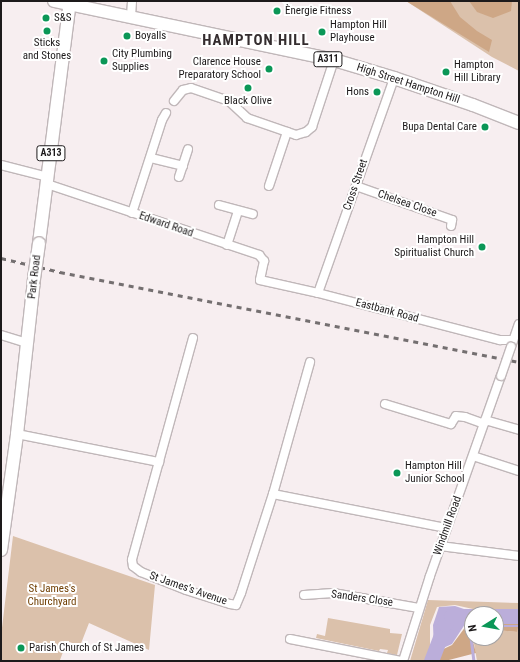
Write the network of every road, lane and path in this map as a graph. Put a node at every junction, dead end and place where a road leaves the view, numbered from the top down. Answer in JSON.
{"nodes":[{"id":1,"x":54,"y":1,"type":"edge"},
{"id":2,"x":132,"y":1,"type":"edge"},
{"id":3,"x":70,"y":3,"type":"edge"},
{"id":4,"x":131,"y":16,"type":"junction"},
{"id":5,"x":334,"y":60,"type":"junction"},
{"id":6,"x":394,"y":78,"type":"junction"},
{"id":7,"x":174,"y":101,"type":"dead end"},
{"id":8,"x":166,"y":113,"type":"dead end"},
{"id":9,"x":519,"y":123,"type":"edge"},
{"id":10,"x":287,"y":132,"type":"junction"},
{"id":11,"x":188,"y":149,"type":"dead end"},
{"id":12,"x":151,"y":158,"type":"junction"},
{"id":13,"x":1,"y":165,"type":"edge"},
{"id":14,"x":183,"y":166,"type":"junction"},
{"id":15,"x":179,"y":177,"type":"dead end"},
{"id":16,"x":47,"y":180,"type":"junction"},
{"id":17,"x":270,"y":186,"type":"dead end"},
{"id":18,"x":356,"y":186,"type":"junction"},
{"id":19,"x":219,"y":205,"type":"dead end"},
{"id":20,"x":238,"y":211,"type":"junction"},
{"id":21,"x":132,"y":213,"type":"junction"},
{"id":22,"x":253,"y":214,"type":"dead end"},
{"id":23,"x":451,"y":226,"type":"dead end"},
{"id":24,"x":227,"y":245,"type":"junction"},
{"id":25,"x":260,"y":280,"type":"joint"},
{"id":26,"x":318,"y":293,"type":"junction"},
{"id":27,"x":519,"y":324,"type":"edge"},
{"id":28,"x":1,"y":335,"type":"edge"},
{"id":29,"x":194,"y":338,"type":"dead end"},
{"id":30,"x":27,"y":343,"type":"junction"},
{"id":31,"x":512,"y":343,"type":"junction"},
{"id":32,"x":310,"y":362,"type":"dead end"},
{"id":33,"x":385,"y":404,"type":"dead end"},
{"id":34,"x":484,"y":422,"type":"junction"},
{"id":35,"x":519,"y":430,"type":"edge"},
{"id":36,"x":17,"y":434,"type":"junction"},
{"id":37,"x":473,"y":456,"type":"junction"},
{"id":38,"x":159,"y":462,"type":"junction"},
{"id":39,"x":519,"y":471,"type":"edge"},
{"id":40,"x":273,"y":494,"type":"junction"},
{"id":41,"x":447,"y":528,"type":"junction"},
{"id":42,"x":440,"y":546,"type":"junction"},
{"id":43,"x":1,"y":550,"type":"edge"},
{"id":44,"x":519,"y":556,"type":"edge"},
{"id":45,"x":304,"y":595,"type":"dead end"},
{"id":46,"x":419,"y":608,"type":"junction"},
{"id":47,"x":290,"y":639,"type":"dead end"},
{"id":48,"x":402,"y":661,"type":"edge"}],
"edges":[{"from":1,"to":3,"type":"main road","number":"A311"},
{"from":2,"to":4,"type":"street"},
{"from":3,"to":4,"type":"main road","number":"A311"},
{"from":3,"to":16,"type":"main road","name":"Park Road","number":"A313"},
{"from":4,"to":5,"type":"main road","name":"High Street Hampton Hill","number":"A311"},
{"from":5,"to":6,"type":"main road","name":"High Street Hampton Hill","number":"A311"},
{"from":5,"to":10,"type":"street"},
{"from":6,"to":9,"type":"main road","name":"High Street Hampton Hill","number":"A311"},
{"from":6,"to":18,"type":"street","name":"Cross Street"},
{"from":7,"to":10,"type":"street"},
{"from":8,"to":12,"type":"street"},
{"from":10,"to":17,"type":"street"},
{"from":11,"to":14,"type":"street"},
{"from":12,"to":14,"type":"street"},
{"from":12,"to":21,"type":"street"},
{"from":13,"to":16,"type":"street","name":"Edward Road"},
{"from":14,"to":15,"type":"street"},
{"from":16,"to":21,"type":"street","name":"Edward Road"},
{"from":16,"to":30,"type":"main road","name":"Park Road","number":"A313","bridge":true},
{"from":18,"to":23,"type":"street","name":"Chelsea Close"},
{"from":18,"to":26,"type":"street","name":"Cross Street"},
{"from":19,"to":20,"type":"street"},
{"from":20,"to":22,"type":"street"},
{"from":20,"to":24,"type":"street"},
{"from":21,"to":24,"type":"street","name":"Edward Road"},
{"from":24,"to":25,"type":"street","name":"Edward Road"},
{"from":25,"to":26,"type":"street","name":"Eastbank Road"},
{"from":26,"to":31,"type":"street","name":"Eastbank Road"},
{"from":27,"to":31,"type":"street","name":"Windmill Road"},
{"from":28,"to":30,"type":"street"},
{"from":29,"to":38,"type":"street","name":"St James's Avenue"},
{"from":30,"to":36,"type":"main road","name":"Park Road","number":"A313"},
{"from":31,"to":34,"type":"street","name":"Windmill Road","bridge":true},
{"from":32,"to":40,"type":"street","name":"St James's Avenue"},
{"from":33,"to":34,"type":"street"},
{"from":34,"to":35,"type":"street"},
{"from":34,"to":37,"type":"street","name":"Windmill Road"},
{"from":36,"to":38,"type":"street"},
{"from":36,"to":43,"type":"main road","name":"Park Road","number":"A313"},
{"from":37,"to":39,"type":"street"},
{"from":37,"to":41,"type":"street","name":"Windmill Road"},
{"from":38,"to":40,"type":"street","name":"St James's Avenue"},
{"from":40,"to":41,"type":"street"},
{"from":41,"to":42,"type":"street","name":"Windmill Road"},
{"from":42,"to":44,"type":"street"},
{"from":42,"to":46,"type":"street","name":"Windmill Road"},
{"from":45,"to":46,"type":"street","name":"Sanders Close"},
{"from":46,"to":48,"type":"street","name":"Windmill Road"},
{"from":47,"to":48,"type":"street"}]}
